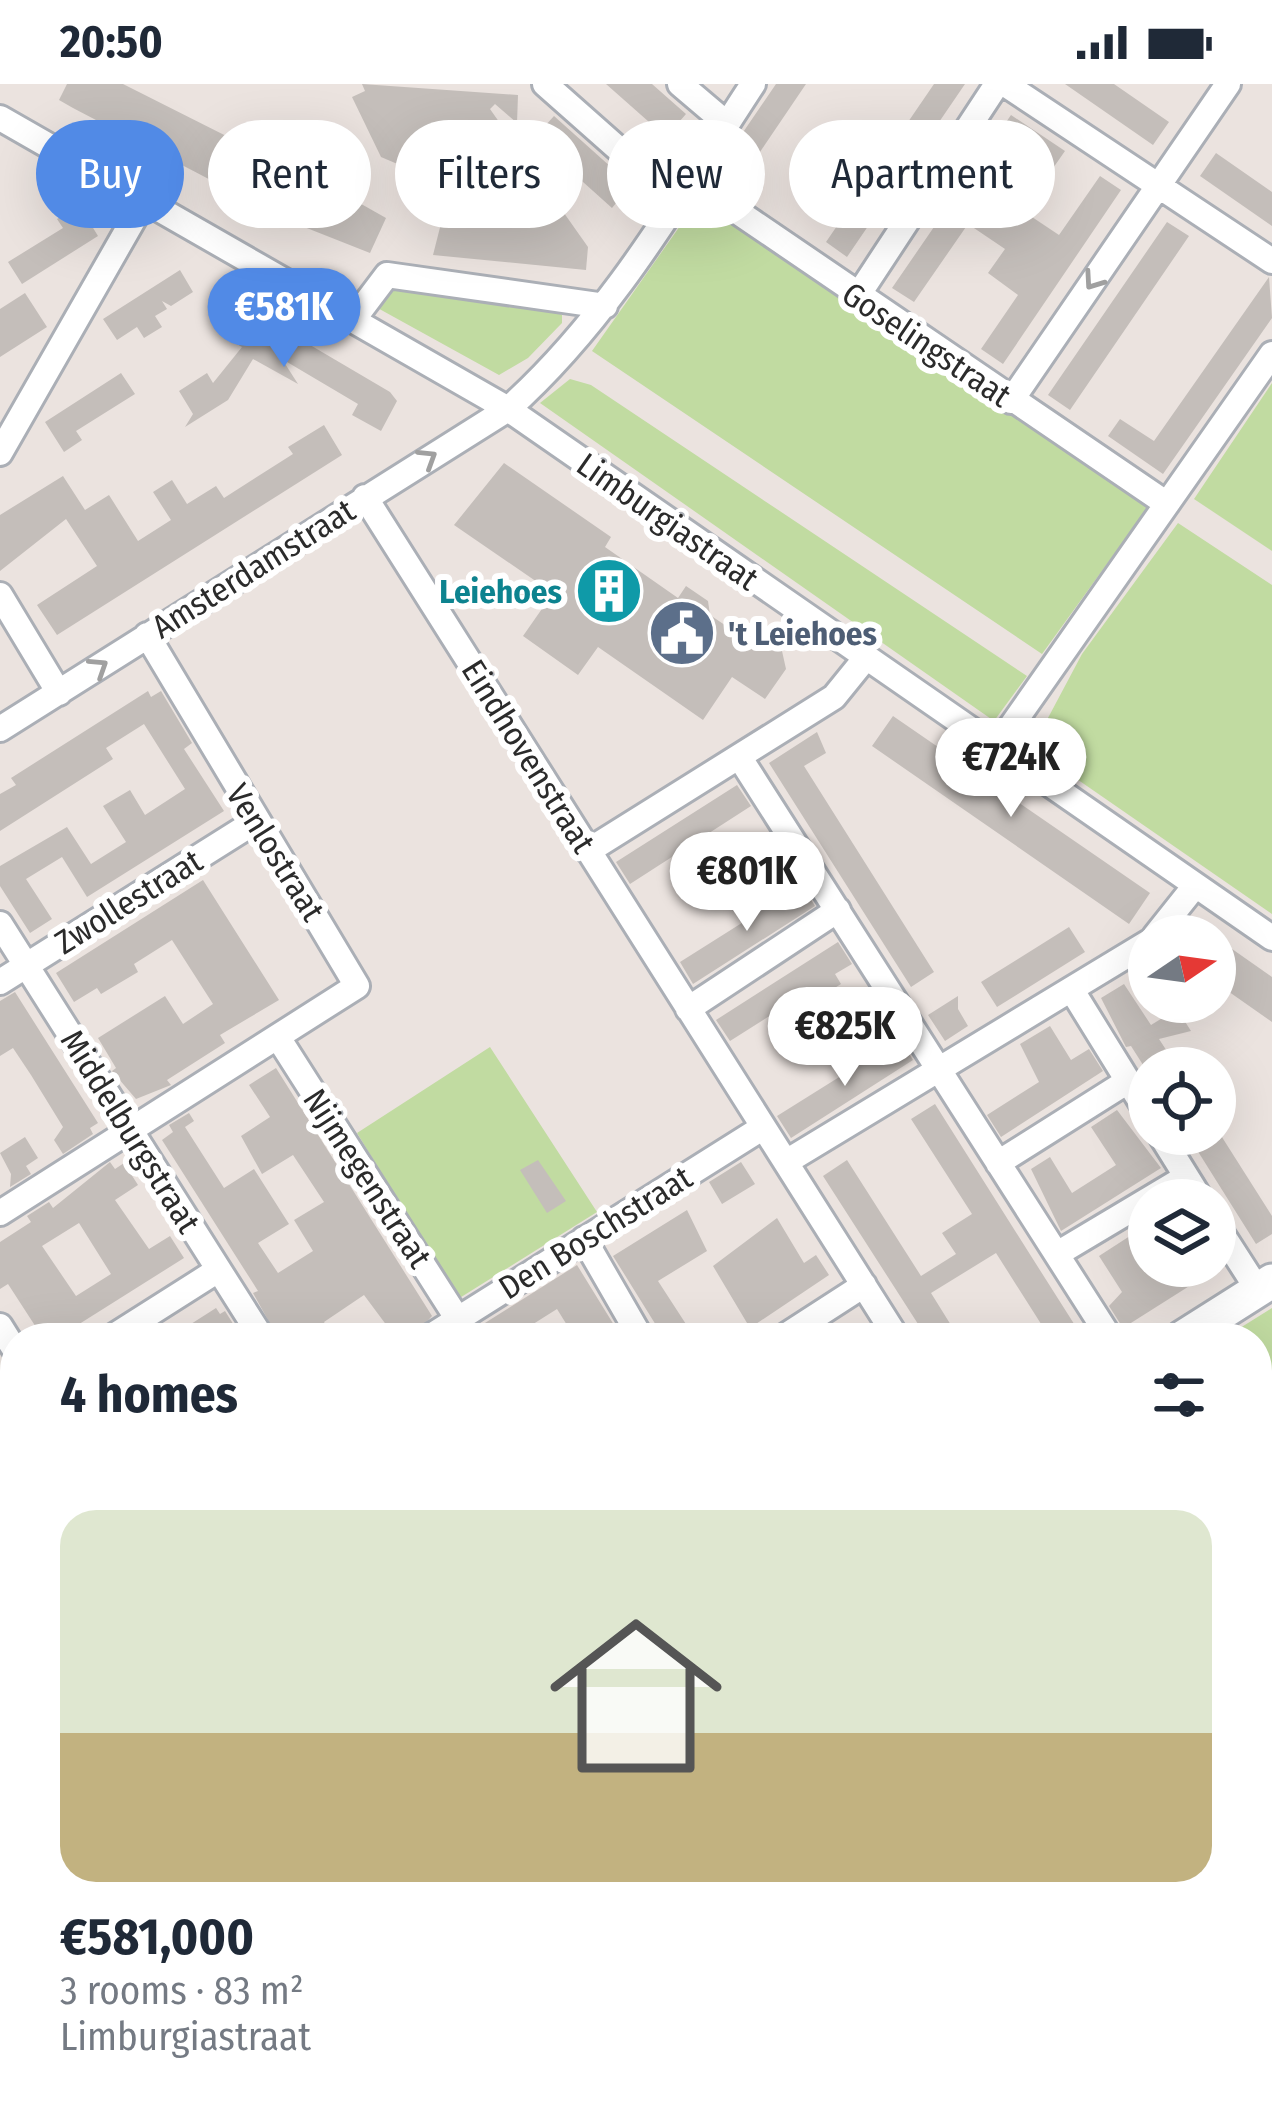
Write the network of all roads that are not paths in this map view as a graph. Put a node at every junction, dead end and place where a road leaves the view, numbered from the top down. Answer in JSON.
{"nodes":[{"id":1,"x":545,"y":84,"type":"edge"},
{"id":2,"x":680,"y":84,"type":"edge"},
{"id":3,"x":753,"y":84,"type":"edge"},
{"id":4,"x":1001,"y":84,"type":"edge"},
{"id":5,"x":1228,"y":84,"type":"edge"},
{"id":6,"x":0,"y":118,"type":"edge"},
{"id":7,"x":722,"y":120,"type":"edge"},
{"id":8,"x":730,"y":120,"type":"edge"},
{"id":9,"x":607,"y":132,"type":"edge"},
{"id":10,"x":36,"y":139,"type":"edge"},
{"id":11,"x":1159,"y":185,"type":"junction"},
{"id":12,"x":184,"y":224,"type":"edge"},
{"id":13,"x":129,"y":228,"type":"edge"},
{"id":14,"x":657,"y":228,"type":"edge"},
{"id":15,"x":745,"y":228,"type":"edge"},
{"id":16,"x":1272,"y":262,"type":"edge"},
{"id":17,"x":857,"y":297,"type":"junction"},
{"id":18,"x":605,"y":306,"type":"junction"},
{"id":19,"x":353,"y":320,"type":"junction"},
{"id":20,"x":1272,"y":354,"type":"edge"},
{"id":21,"x":1011,"y":400,"type":"junction"},
{"id":22,"x":508,"y":409,"type":"junction"},
{"id":23,"x":0,"y":453,"type":"edge"},
{"id":24,"x":365,"y":496,"type":"junction"},
{"id":25,"x":1167,"y":504,"type":"junction"},
{"id":26,"x":0,"y":595,"type":"edge"},
{"id":27,"x":146,"y":635,"type":"junction"},
{"id":28,"x":864,"y":660,"type":"junction"},
{"id":29,"x":58,"y":693,"type":"junction"},
{"id":30,"x":0,"y":729,"type":"edge"},
{"id":31,"x":997,"y":748,"type":"junction"},
{"id":32,"x":740,"y":758,"type":"junction"},
{"id":33,"x":256,"y":820,"type":"junction"},
{"id":34,"x":588,"y":850,"type":"junction"},
{"id":35,"x":1194,"y":887,"type":"junction"},
{"id":36,"x":838,"y":910,"type":"junction"},
{"id":37,"x":1171,"y":915,"type":"edge"},
{"id":38,"x":0,"y":924,"type":"edge"},
{"id":39,"x":1272,"y":938,"type":"edge"},
{"id":40,"x":1128,"y":955,"type":"edge"},
{"id":41,"x":26,"y":965,"type":"junction"},
{"id":42,"x":0,"y":982,"type":"edge"},
{"id":43,"x":1072,"y":992,"type":"junction"},
{"id":44,"x":688,"y":1009,"type":"junction"},
{"id":45,"x":278,"y":1039,"type":"junction"},
{"id":46,"x":938,"y":1070,"type":"junction"},
{"id":47,"x":1128,"y":1081,"type":"joint"},
{"id":48,"x":762,"y":1128,"type":"junction"},
{"id":49,"x":132,"y":1131,"type":"junction"},
{"id":50,"x":1173,"y":1155,"type":"edge"},
{"id":51,"x":786,"y":1162,"type":"junction"},
{"id":52,"x":998,"y":1163,"type":"junction"},
{"id":53,"x":1186,"y":1177,"type":"joint"},
{"id":54,"x":0,"y":1213,"type":"edge"},
{"id":55,"x":584,"y":1239,"type":"junction"},
{"id":56,"x":1236,"y":1249,"type":"edge"},
{"id":57,"x":1057,"y":1254,"type":"junction"},
{"id":58,"x":218,"y":1270,"type":"junction"},
{"id":59,"x":864,"y":1285,"type":"junction"},
{"id":60,"x":1265,"y":1286,"type":"edge"},
{"id":61,"x":457,"y":1318,"type":"junction"},
{"id":62,"x":135,"y":1323,"type":"edge"},
{"id":63,"x":252,"y":1323,"type":"edge"},
{"id":64,"x":450,"y":1323,"type":"edge"},
{"id":65,"x":632,"y":1323,"type":"edge"},
{"id":66,"x":805,"y":1323,"type":"edge"},
{"id":67,"x":882,"y":1323,"type":"edge"},
{"id":68,"x":1101,"y":1323,"type":"edge"},
{"id":69,"x":1206,"y":1323,"type":"edge"}],
"edges":[{"from":1,"to":9,"type":"street","name":"Goselingstraat"},
{"from":2,"to":7,"type":"street"},
{"from":3,"to":8,"type":"street","name":"Amsterdamstraat"},
{"from":4,"to":11,"type":"street"},
{"from":4,"to":17,"type":"street"},
{"from":5,"to":11,"type":"street"},
{"from":6,"to":10,"type":"street","name":"Limburgiastraat"},
{"from":11,"to":16,"type":"street"},
{"from":11,"to":21,"type":"street","one_way":true},
{"from":12,"to":19,"type":"street","name":"Limburgiastraat"},
{"from":13,"to":23,"type":"street"},
{"from":14,"to":18,"type":"street","name":"Amsterdamstraat"},
{"from":15,"to":17,"type":"street","name":"Goselingstraat"},
{"from":17,"to":21,"type":"street","name":"Goselingstraat"},
{"from":18,"to":19,"type":"street"},
{"from":18,"to":22,"type":"street","name":"Amsterdamstraat"},
{"from":19,"to":22,"type":"street","name":"Limburgiastraat"},
{"from":20,"to":25,"type":"street"},
{"from":21,"to":25,"type":"street","name":"Goselingstraat"},
{"from":24,"to":22,"type":"street","name":"Amsterdamstraat","one_way":true},
{"from":22,"to":28,"type":"street","name":"Limburgiastraat"},
{"from":24,"to":27,"type":"street","name":"Amsterdamstraat"},
{"from":24,"to":34,"type":"street","name":"Eindhovenstraat"},
{"from":25,"to":31,"type":"street"},
{"from":26,"to":29,"type":"street"},
{"from":29,"to":27,"type":"street","name":"Amsterdamstraat","one_way":true},
{"from":27,"to":33,"type":"street","name":"Venlostraat"},
{"from":28,"to":31,"type":"street","name":"Limburgiastraat"},
{"from":28,"to":32,"type":"street"},
{"from":29,"to":30,"type":"street","name":"Amsterdamstraat"},
{"from":31,"to":35,"type":"street","name":"Limburgiastraat"},
{"from":32,"to":34,"type":"street"},
{"from":32,"to":36,"type":"street"},
{"from":33,"to":41,"type":"street","name":"Zwollestraat"},
{"from":33,"to":45,"type":"street","name":"Venlostraat"},
{"from":34,"to":44,"type":"street","name":"Eindhovenstraat"},
{"from":35,"to":37,"type":"street"},
{"from":35,"to":39,"type":"street","name":"Limburgiastraat"},
{"from":36,"to":44,"type":"street"},
{"from":36,"to":46,"type":"street"},
{"from":38,"to":41,"type":"street","name":"Middelburgstraat"},
{"from":40,"to":43,"type":"street"},
{"from":41,"to":42,"type":"street","name":"Zwollestraat"},
{"from":41,"to":49,"type":"street","name":"Middelburgstraat"},
{"from":43,"to":46,"type":"street"},
{"from":43,"to":47,"type":"street"},
{"from":44,"to":48,"type":"street","name":"Eindhovenstraat"},
{"from":45,"to":49,"type":"street"},
{"from":45,"to":61,"type":"street","name":"Nijmegenstraat"},
{"from":46,"to":51,"type":"street"},
{"from":46,"to":52,"type":"street"},
{"from":47,"to":52,"type":"street"},
{"from":48,"to":51,"type":"street","name":"Eindhovenstraat"},
{"from":48,"to":55,"type":"street","name":"Den Boschstraat"},
{"from":49,"to":54,"type":"street"},
{"from":49,"to":58,"type":"street","name":"Middelburgstraat"},
{"from":50,"to":53,"type":"street"},
{"from":51,"to":59,"type":"street","name":"Eindhovenstraat"},
{"from":52,"to":57,"type":"street"},
{"from":53,"to":57,"type":"street"},
{"from":55,"to":61,"type":"street","name":"Den Boschstraat"},
{"from":55,"to":65,"type":"street"},
{"from":56,"to":60,"type":"street"},
{"from":57,"to":68,"type":"street"},
{"from":58,"to":62,"type":"street"},
{"from":58,"to":63,"type":"street","name":"Middelburgstraat"},
{"from":59,"to":66,"type":"street"},
{"from":59,"to":67,"type":"street","name":"Eindhovenstraat"},
{"from":60,"to":69,"type":"street"},
{"from":61,"to":64,"type":"street","name":"Den Boschstraat"}]}
